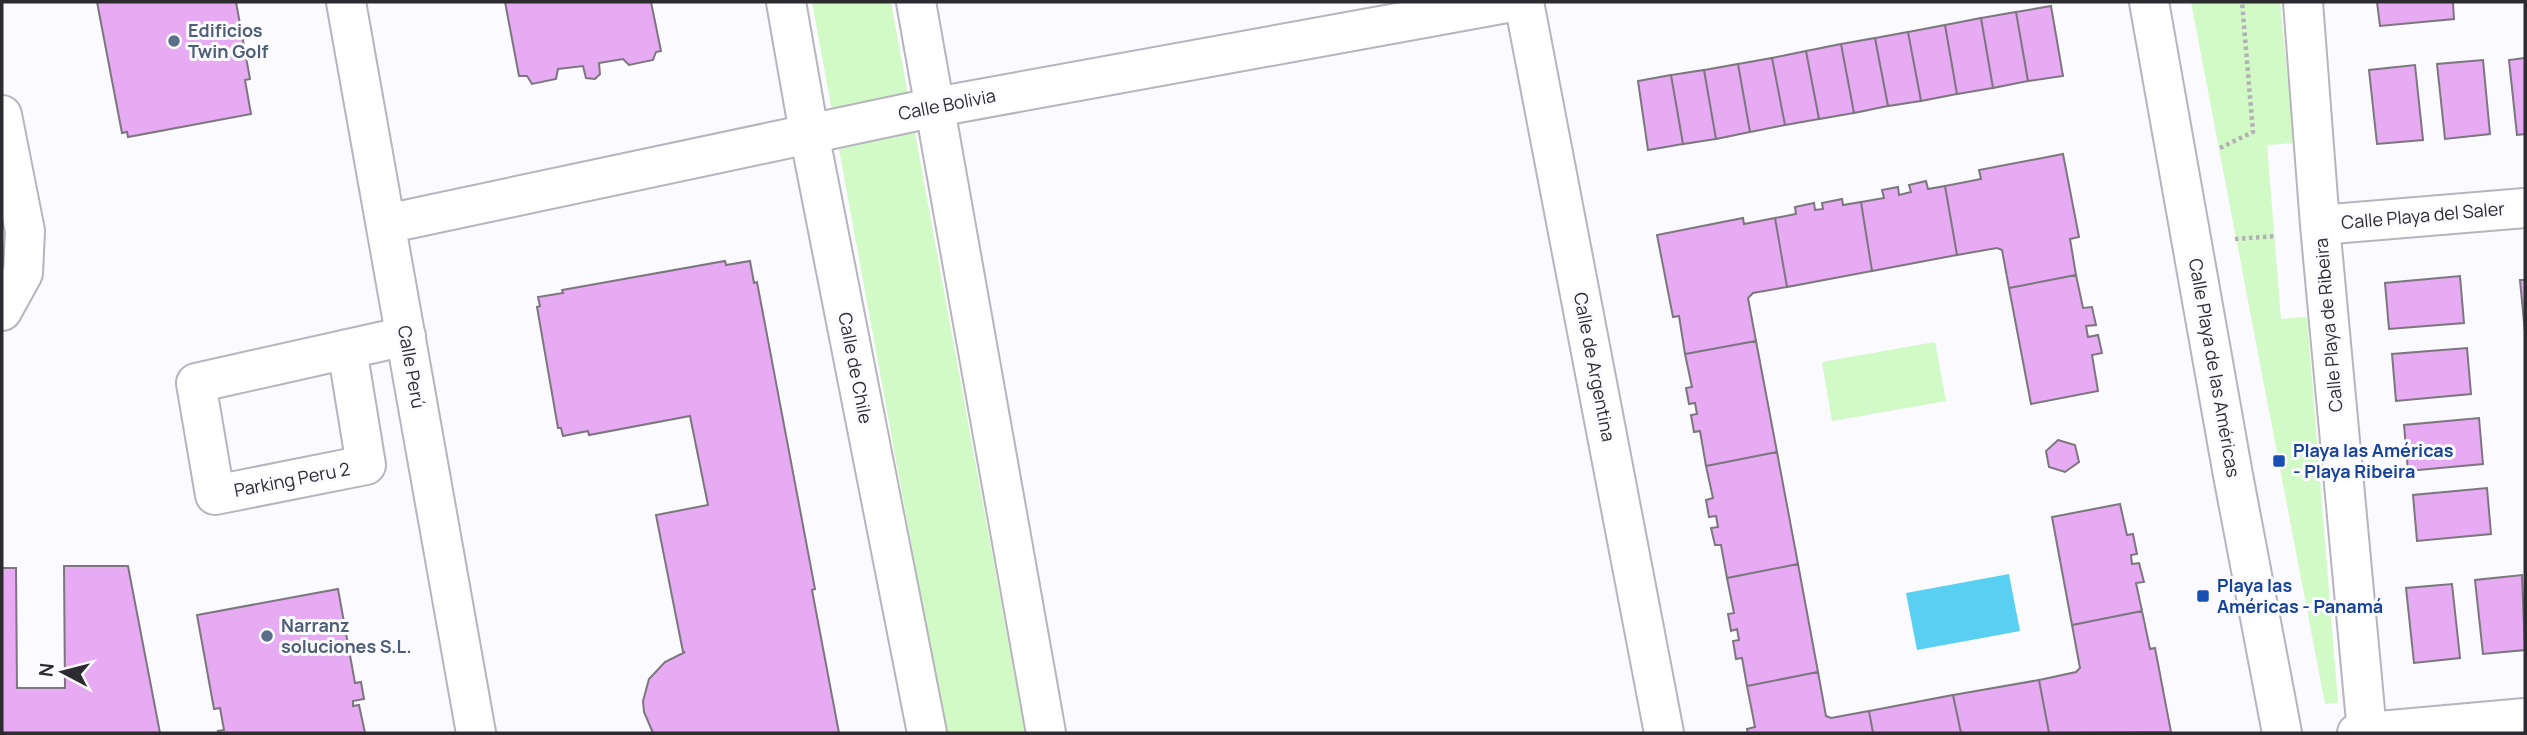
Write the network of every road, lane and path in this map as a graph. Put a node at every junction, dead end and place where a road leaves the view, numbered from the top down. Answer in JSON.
{"nodes":[{"id":1,"x":346,"y":2,"type":"edge"},
{"id":2,"x":786,"y":2,"type":"edge"},
{"id":3,"x":916,"y":2,"type":"edge"},
{"id":4,"x":1512,"y":2,"type":"edge"},
{"id":5,"x":1524,"y":2,"type":"edge"},
{"id":6,"x":2149,"y":2,"type":"edge"},
{"id":7,"x":2242,"y":2,"type":"edge"},
{"id":8,"x":2302,"y":2,"type":"edge"},
{"id":9,"x":936,"y":107,"type":"junction"},
{"id":10,"x":2,"y":116,"type":"edge"},
{"id":11,"x":809,"y":133,"type":"junction"},
{"id":12,"x":2220,"y":148,"type":"dead end"},
{"id":13,"x":2525,"y":208,"type":"edge"},
{"id":14,"x":386,"y":224,"type":"junction"},
{"id":15,"x":2320,"y":225,"type":"junction"},
{"id":16,"x":2274,"y":236,"type":"dead end"},
{"id":17,"x":2235,"y":239,"type":"dead end"},
{"id":18,"x":2,"y":311,"type":"edge"},
{"id":19,"x":406,"y":336,"type":"junction"},
{"id":20,"x":347,"y":349,"type":"junction"},
{"id":21,"x":415,"y":390,"type":"junction"},
{"id":22,"x":356,"y":404,"type":"junction"},
{"id":23,"x":2525,"y":718,"type":"edge"},
{"id":24,"x":476,"y":733,"type":"edge"},
{"id":25,"x":927,"y":733,"type":"edge"},
{"id":26,"x":1046,"y":733,"type":"edge"},
{"id":27,"x":1664,"y":733,"type":"edge"},
{"id":28,"x":2282,"y":733,"type":"edge"},
{"id":29,"x":2362,"y":733,"type":"edge"}],
"edges":[{"from":1,"to":14,"type":"street","name":"Calle Perú"},
{"from":2,"to":11,"type":"street","name":"Calle de Chile"},
{"from":3,"to":9,"type":"street"},
{"from":4,"to":9,"type":"street","name":"Calle Bolivia"},
{"from":5,"to":27,"type":"street","name":"Calle de Argentina"},
{"from":6,"to":28,"type":"street","name":"Calle Playa de las Américas"},
{"from":7,"to":12,"type":"path"},
{"from":8,"to":15,"type":"street","name":"Calle Playa de Ribeira"},
{"from":9,"to":11,"type":"street","name":"Calle Bolivia"},
{"from":9,"to":26,"type":"street"},
{"from":10,"to":18,"type":"street"},
{"from":11,"to":14,"type":"street","name":"Calle Bolivia"},
{"from":11,"to":25,"type":"street","name":"Calle de Chile"},
{"from":13,"to":15,"type":"street","name":"Calle Playa del Saler"},
{"from":14,"to":19,"type":"street","name":"Calle Perú"},
{"from":15,"to":29,"type":"street","name":"Calle Playa de Ribeira"},
{"from":16,"to":17,"type":"path"},
{"from":19,"to":20,"type":"street","name":"Parking Peru 2"},
{"from":19,"to":21,"type":"street","name":"Calle Perú"},
{"from":20,"to":22,"type":"street","name":"Parking Peru 2"},
{"from":20,"to":22,"type":"street","name":"Parking Peru 2"},
{"from":21,"to":22,"type":"street"},
{"from":21,"to":24,"type":"street","name":"Calle Perú"},
{"from":23,"to":29,"type":"street"}]}
